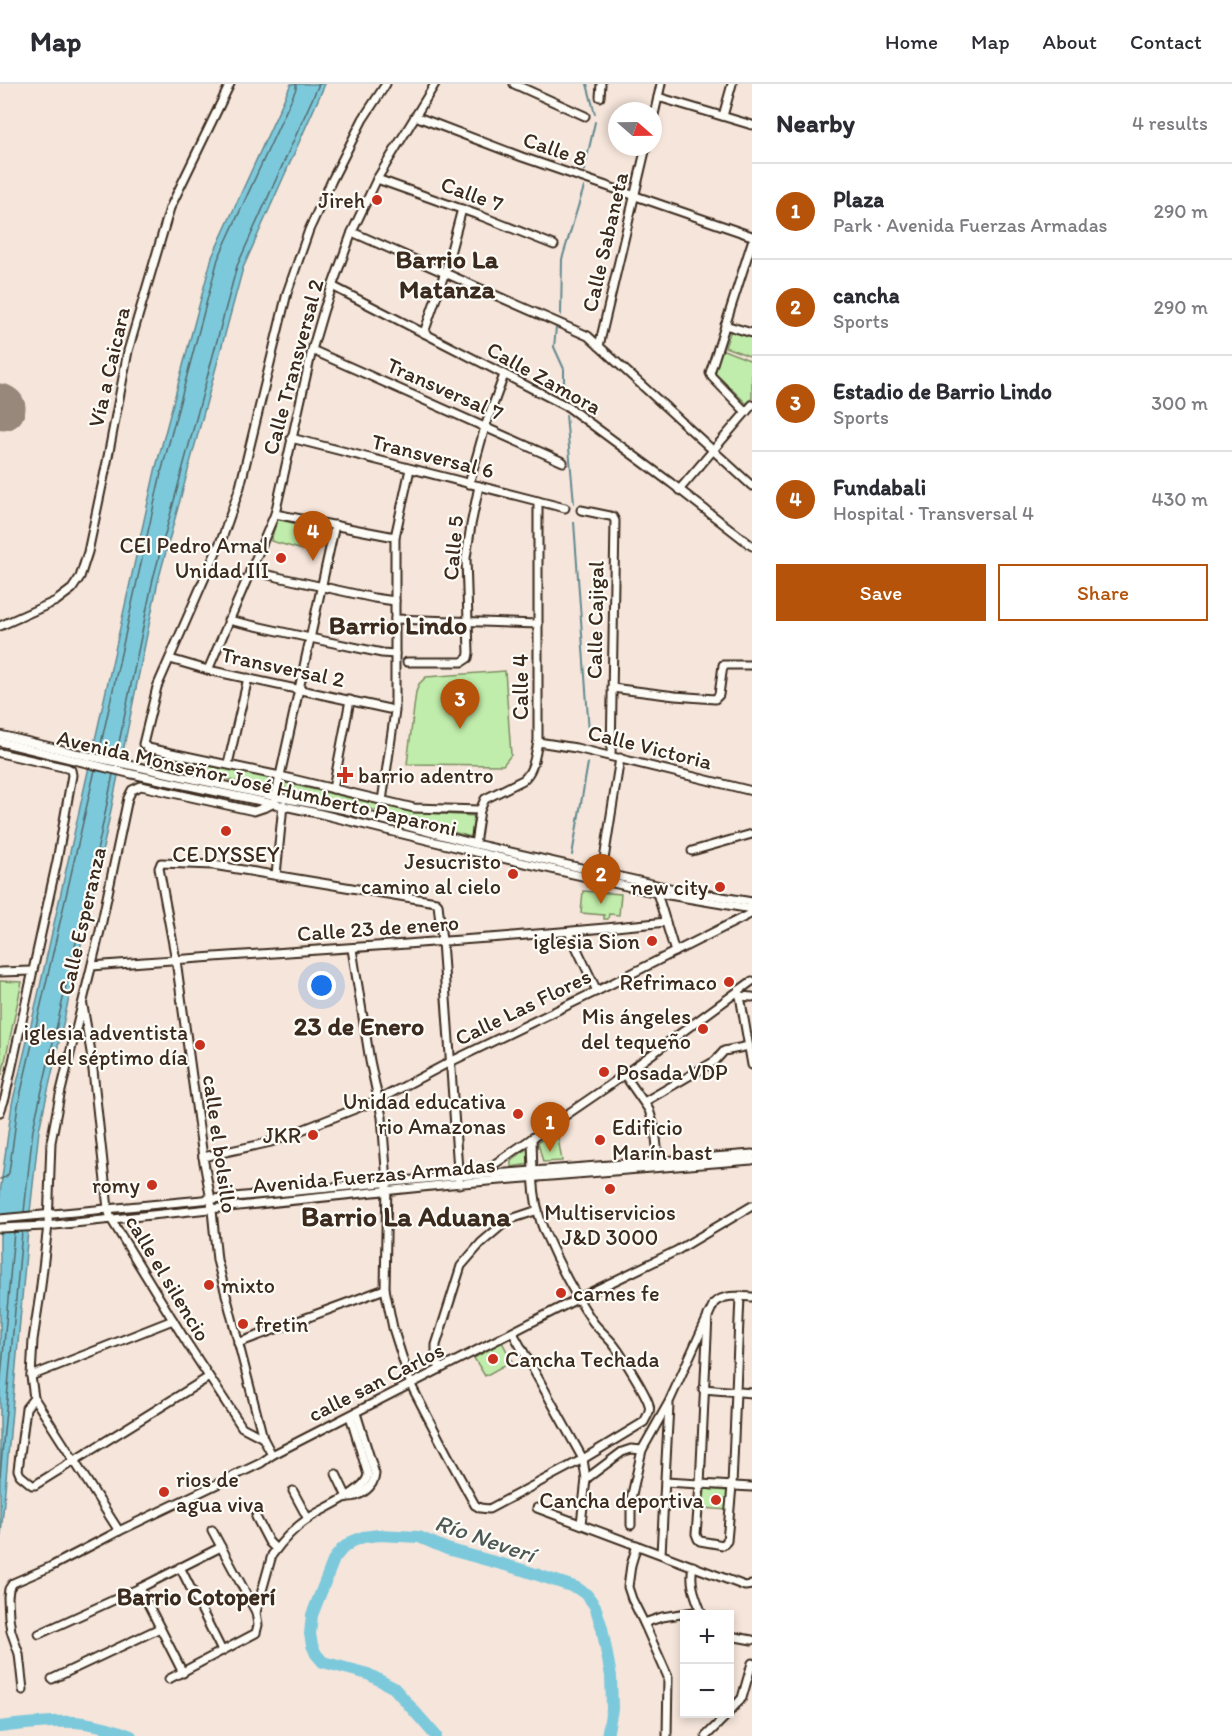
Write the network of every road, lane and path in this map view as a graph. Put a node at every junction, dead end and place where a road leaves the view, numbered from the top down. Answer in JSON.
{"nodes":[{"id":1,"x":230,"y":84,"type":"edge"},
{"id":2,"x":386,"y":84,"type":"edge"},
{"id":3,"x":435,"y":84,"type":"edge"},
{"id":4,"x":513,"y":84,"type":"edge"},
{"id":5,"x":601,"y":84,"type":"edge"},
{"id":6,"x":662,"y":84,"type":"edge"},
{"id":7,"x":732,"y":84,"type":"edge"},
{"id":8,"x":600,"y":97,"type":"dead end"},
{"id":9,"x":658,"y":97,"type":"junction"},
{"id":10,"x":657,"y":102,"type":"edge"},
{"id":11,"x":414,"y":116,"type":"junction"},
{"id":12,"x":585,"y":116,"type":"dead end"},
{"id":13,"x":723,"y":116,"type":"junction"},
{"id":14,"x":752,"y":125,"type":"edge"},
{"id":15,"x":644,"y":156,"type":"edge"},
{"id":16,"x":377,"y":179,"type":"junction"},
{"id":17,"x":634,"y":196,"type":"junction"},
{"id":18,"x":462,"y":209,"type":"junction"},
{"id":19,"x":352,"y":232,"type":"junction"},
{"id":20,"x":752,"y":236,"type":"edge"},
{"id":21,"x":752,"y":242,"type":"edge"},
{"id":22,"x":554,"y":245,"type":"dead end"},
{"id":23,"x":445,"y":272,"type":"junction"},
{"id":24,"x":332,"y":286,"type":"junction"},
{"id":25,"x":725,"y":324,"type":"junction"},
{"id":26,"x":424,"y":333,"type":"junction"},
{"id":27,"x":752,"y":333,"type":"edge"},
{"id":28,"x":599,"y":346,"type":"junction"},
{"id":29,"x":312,"y":350,"type":"junction"},
{"id":30,"x":504,"y":375,"type":"junction"},
{"id":31,"x":752,"y":405,"type":"edge"},
{"id":32,"x":746,"y":412,"type":"junction"},
{"id":33,"x":485,"y":427,"type":"junction"},
{"id":34,"x":291,"y":438,"type":"junction"},
{"id":35,"x":712,"y":449,"type":"junction"},
{"id":36,"x":563,"y":462,"type":"dead end"},
{"id":37,"x":410,"y":469,"type":"junction"},
{"id":38,"x":469,"y":484,"type":"junction"},
{"id":39,"x":478,"y":486,"type":"junction"},
{"id":40,"x":752,"y":486,"type":"edge"},
{"id":41,"x":679,"y":490,"type":"junction"},
{"id":42,"x":538,"y":501,"type":"junction"},
{"id":43,"x":565,"y":508,"type":"dead end"},
{"id":44,"x":582,"y":510,"type":"dead end"},
{"id":45,"x":275,"y":514,"type":"junction"},
{"id":46,"x":335,"y":525,"type":"junction"},
{"id":47,"x":395,"y":537,"type":"junction"},
{"id":48,"x":752,"y":546,"type":"edge"},
{"id":49,"x":250,"y":571,"type":"junction"},
{"id":50,"x":322,"y":586,"type":"junction"},
{"id":51,"x":395,"y":601,"type":"junction"},
{"id":52,"x":395,"y":619,"type":"junction"},
{"id":53,"x":228,"y":620,"type":"junction"},
{"id":54,"x":468,"y":621,"type":"junction"},
{"id":55,"x":538,"y":624,"type":"junction"},
{"id":56,"x":0,"y":626,"type":"edge"},
{"id":57,"x":310,"y":638,"type":"junction"},
{"id":58,"x":395,"y":654,"type":"junction"},
{"id":59,"x":170,"y":659,"type":"junction"},
{"id":60,"x":406,"y":662,"type":"dead end"},
{"id":61,"x":752,"y":665,"type":"edge"},
{"id":62,"x":208,"y":670,"type":"junction"},
{"id":63,"x":248,"y":678,"type":"junction"},
{"id":64,"x":612,"y":688,"type":"junction"},
{"id":65,"x":299,"y":690,"type":"junction"},
{"id":66,"x":350,"y":700,"type":"junction"},
{"id":67,"x":388,"y":709,"type":"dead end"},
{"id":68,"x":0,"y":735,"type":"edge"},
{"id":69,"x":0,"y":742,"type":"edge"},
{"id":70,"x":538,"y":742,"type":"junction"},
{"id":71,"x":0,"y":753,"type":"edge"},
{"id":72,"x":611,"y":756,"type":"junction"},
{"id":73,"x":620,"y":758,"type":"junction"},
{"id":74,"x":87,"y":760,"type":"junction"},
{"id":75,"x":228,"y":764,"type":"junction"},
{"id":76,"x":280,"y":776,"type":"junction"},
{"id":77,"x":333,"y":789,"type":"junction"},
{"id":78,"x":752,"y":791,"type":"edge"},
{"id":79,"x":274,"y":800,"type":"junction"},
{"id":80,"x":382,"y":801,"type":"junction"},
{"id":81,"x":282,"y":805,"type":"junction"},
{"id":82,"x":480,"y":810,"type":"junction"},
{"id":83,"x":752,"y":834,"type":"edge"},
{"id":84,"x":475,"y":844,"type":"junction"},
{"id":85,"x":692,"y":851,"type":"dead end"},
{"id":86,"x":602,"y":872,"type":"junction"},
{"id":87,"x":276,"y":875,"type":"junction"},
{"id":88,"x":657,"y":893,"type":"junction"},
{"id":89,"x":752,"y":902,"type":"edge"},
{"id":90,"x":752,"y":911,"type":"edge"},
{"id":91,"x":666,"y":922,"type":"junction"},
{"id":92,"x":569,"y":932,"type":"junction"},
{"id":93,"x":442,"y":941,"type":"junction"},
{"id":94,"x":352,"y":949,"type":"junction"},
{"id":95,"x":675,"y":952,"type":"junction"},
{"id":96,"x":176,"y":960,"type":"junction"},
{"id":97,"x":92,"y":966,"type":"junction"},
{"id":98,"x":32,"y":971,"type":"junction"},
{"id":99,"x":0,"y":972,"type":"edge"},
{"id":100,"x":752,"y":981,"type":"edge"},
{"id":101,"x":597,"y":991,"type":"junction"},
{"id":102,"x":740,"y":993,"type":"junction"},
{"id":103,"x":752,"y":997,"type":"edge"},
{"id":104,"x":82,"y":1004,"type":"junction"},
{"id":105,"x":749,"y":1046,"type":"junction"},
{"id":106,"x":450,"y":1062,"type":"junction"},
{"id":107,"x":752,"y":1065,"type":"edge"},
{"id":108,"x":624,"y":1074,"type":"junction"},
{"id":109,"x":378,"y":1100,"type":"junction"},
{"id":110,"x":644,"y":1102,"type":"junction"},
{"id":111,"x":0,"y":1112,"type":"edge"},
{"id":112,"x":532,"y":1138,"type":"junction"},
{"id":113,"x":752,"y":1154,"type":"edge"},
{"id":114,"x":203,"y":1157,"type":"junction"},
{"id":115,"x":752,"y":1160,"type":"edge"},
{"id":116,"x":659,"y":1164,"type":"junction"},
{"id":117,"x":480,"y":1174,"type":"junction"},
{"id":118,"x":533,"y":1175,"type":"junction"},
{"id":119,"x":459,"y":1180,"type":"junction"},
{"id":120,"x":387,"y":1182,"type":"junction"},
{"id":121,"x":473,"y":1183,"type":"junction"},
{"id":122,"x":386,"y":1191,"type":"junction"},
{"id":123,"x":211,"y":1204,"type":"junction"},
{"id":124,"x":752,"y":1206,"type":"edge"},
{"id":125,"x":108,"y":1209,"type":"junction"},
{"id":126,"x":537,"y":1210,"type":"junction"},
{"id":127,"x":47,"y":1216,"type":"junction"},
{"id":128,"x":0,"y":1219,"type":"edge"},
{"id":129,"x":111,"y":1219,"type":"junction"},
{"id":130,"x":46,"y":1225,"type":"junction"},
{"id":131,"x":0,"y":1228,"type":"edge"},
{"id":132,"x":385,"y":1289,"type":"junction"},
{"id":133,"x":740,"y":1296,"type":"junction"},
{"id":134,"x":752,"y":1297,"type":"edge"},
{"id":135,"x":578,"y":1299,"type":"junction"},
{"id":136,"x":708,"y":1316,"type":"junction"},
{"id":137,"x":173,"y":1320,"type":"junction"},
{"id":138,"x":513,"y":1333,"type":"junction"},
{"id":139,"x":238,"y":1343,"type":"junction"},
{"id":140,"x":440,"y":1369,"type":"junction"},
{"id":141,"x":31,"y":1376,"type":"junction"},
{"id":142,"x":208,"y":1377,"type":"junction"},
{"id":143,"x":411,"y":1385,"type":"junction"},
{"id":144,"x":704,"y":1389,"type":"junction"},
{"id":145,"x":736,"y":1392,"type":"junction"},
{"id":146,"x":752,"y":1393,"type":"edge"},
{"id":147,"x":34,"y":1398,"type":"junction"},
{"id":148,"x":669,"y":1402,"type":"junction"},
{"id":149,"x":353,"y":1415,"type":"junction"},
{"id":150,"x":263,"y":1438,"type":"junction"},
{"id":151,"x":642,"y":1450,"type":"junction"},
{"id":152,"x":272,"y":1455,"type":"junction"},
{"id":153,"x":583,"y":1459,"type":"junction"},
{"id":154,"x":74,"y":1461,"type":"junction"},
{"id":155,"x":336,"y":1474,"type":"dead end"},
{"id":156,"x":586,"y":1479,"type":"junction"},
{"id":157,"x":665,"y":1482,"type":"junction"},
{"id":158,"x":700,"y":1485,"type":"junction"},
{"id":159,"x":732,"y":1486,"type":"junction"},
{"id":160,"x":752,"y":1487,"type":"edge"},
{"id":161,"x":293,"y":1491,"type":"dead end"},
{"id":162,"x":347,"y":1497,"type":"junction"},
{"id":163,"x":537,"y":1508,"type":"dead end"},
{"id":164,"x":256,"y":1517,"type":"dead end"},
{"id":165,"x":308,"y":1519,"type":"junction"},
{"id":166,"x":581,"y":1524,"type":"junction"},
{"id":167,"x":631,"y":1525,"type":"dead end"},
{"id":168,"x":212,"y":1530,"type":"dead end"},
{"id":169,"x":119,"y":1531,"type":"junction"},
{"id":170,"x":637,"y":1545,"type":"junction"},
{"id":171,"x":221,"y":1547,"type":"junction"},
{"id":172,"x":276,"y":1550,"type":"junction"},
{"id":173,"x":661,"y":1554,"type":"junction"},
{"id":174,"x":693,"y":1566,"type":"junction"},
{"id":175,"x":180,"y":1567,"type":"junction"},
{"id":176,"x":752,"y":1585,"type":"edge"},
{"id":177,"x":140,"y":1588,"type":"junction"},
{"id":178,"x":700,"y":1610,"type":"edge"},
{"id":179,"x":256,"y":1612,"type":"junction"},
{"id":180,"x":680,"y":1615,"type":"edge"},
{"id":181,"x":644,"y":1623,"type":"junction"},
{"id":182,"x":160,"y":1628,"type":"junction"},
{"id":183,"x":39,"y":1634,"type":"dead end"},
{"id":184,"x":734,"y":1637,"type":"edge"},
{"id":185,"x":752,"y":1640,"type":"edge"},
{"id":186,"x":222,"y":1651,"type":"junction"},
{"id":187,"x":752,"y":1663,"type":"edge"},
{"id":188,"x":183,"y":1673,"type":"junction"},
{"id":189,"x":52,"y":1679,"type":"dead end"},
{"id":190,"x":169,"y":1679,"type":"dead end"},
{"id":191,"x":22,"y":1690,"type":"dead end"},
{"id":192,"x":734,"y":1705,"type":"edge"},
{"id":193,"x":722,"y":1718,"type":"edge"},
{"id":194,"x":666,"y":1736,"type":"edge"},
{"id":195,"x":706,"y":1736,"type":"edge"}],
"edges":[{"from":1,"to":56,"type":"street","name":"Vía a Caicara"},
{"from":2,"to":59,"type":"street"},
{"from":3,"to":11,"type":"street","name":"Calle Transversal 2"},
{"from":4,"to":12,"type":"street"},
{"from":5,"to":8,"type":"street"},
{"from":6,"to":9,"type":"street"},
{"from":7,"to":13,"type":"street"},
{"from":9,"to":10,"type":"street"},
{"from":9,"to":13,"type":"street"},
{"from":11,"to":16,"type":"street","name":"Calle Transversal 2"},
{"from":11,"to":17,"type":"street","name":"Calle 8"},
{"from":13,"to":14,"type":"street"},
{"from":15,"to":17,"type":"street","name":"Calle Sabaneta"},
{"from":16,"to":18,"type":"street","name":"Calle 7"},
{"from":16,"to":19,"type":"street","name":"Calle Transversal 2"},
{"from":17,"to":20,"type":"street","name":"Calle 8"},
{"from":17,"to":28,"type":"street","name":"Calle Sabaneta"},
{"from":18,"to":22,"type":"street","name":"Calle 7"},
{"from":18,"to":23,"type":"street"},
{"from":19,"to":23,"type":"street"},
{"from":19,"to":24,"type":"street","name":"Calle Transversal 2"},
{"from":21,"to":25,"type":"street"},
{"from":23,"to":26,"type":"street"},
{"from":23,"to":28,"type":"street"},
{"from":24,"to":26,"type":"street","name":"Calle Zamora"},
{"from":24,"to":29,"type":"street","name":"Calle Transversal 2"},
{"from":25,"to":27,"type":"street"},
{"from":25,"to":32,"type":"street"},
{"from":26,"to":30,"type":"street","name":"Calle Zamora"},
{"from":28,"to":35,"type":"street"},
{"from":29,"to":33,"type":"street","name":"Transversal 7"},
{"from":29,"to":34,"type":"street","name":"Calle Transversal 2"},
{"from":30,"to":33,"type":"street"},
{"from":30,"to":41,"type":"street","name":"Calle Zamora"},
{"from":31,"to":32,"type":"street"},
{"from":32,"to":35,"type":"street"},
{"from":33,"to":36,"type":"street","name":"Transversal 7"},
{"from":33,"to":38,"type":"street"},
{"from":34,"to":37,"type":"street","name":"Transversal 6"},
{"from":34,"to":45,"type":"street","name":"Calle Transversal 2"},
{"from":35,"to":40,"type":"street"},
{"from":35,"to":41,"type":"street"},
{"from":37,"to":38,"type":"street","name":"Transversal 6"},
{"from":37,"to":47,"type":"street"},
{"from":38,"to":39,"type":"street","name":"Transversal 6"},
{"from":39,"to":42,"type":"street","name":"Transversal 6"},
{"from":39,"to":54,"type":"street","name":"Calle 5"},
{"from":41,"to":48,"type":"street","name":"Calle Zamora"},
{"from":42,"to":43,"type":"street","name":"Transversal 6"},
{"from":42,"to":55,"type":"street","name":"Calle 4"},
{"from":44,"to":64,"type":"street","name":"Calle Cajigal"},
{"from":45,"to":46,"type":"street"},
{"from":45,"to":49,"type":"street","name":"Calle Transversal 2"},
{"from":46,"to":47,"type":"street"},
{"from":46,"to":50,"type":"street"},
{"from":47,"to":51,"type":"street"},
{"from":49,"to":50,"type":"street"},
{"from":49,"to":53,"type":"street","name":"Calle Transversal 2"},
{"from":50,"to":51,"type":"street"},
{"from":50,"to":57,"type":"street"},
{"from":51,"to":52,"type":"street"},
{"from":52,"to":54,"type":"street"},
{"from":52,"to":58,"type":"street"},
{"from":53,"to":57,"type":"street"},
{"from":53,"to":62,"type":"street","name":"Calle Transversal 2"},
{"from":54,"to":55,"type":"street"},
{"from":54,"to":60,"type":"street","name":"Calle 5"},
{"from":55,"to":70,"type":"street","name":"Calle 4"},
{"from":57,"to":58,"type":"street"},
{"from":57,"to":65,"type":"street"},
{"from":58,"to":80,"type":"street"},
{"from":59,"to":62,"type":"street","name":"Transversal 2"},
{"from":59,"to":75,"type":"street"},
{"from":61,"to":64,"type":"street"},
{"from":62,"to":63,"type":"street","name":"Transversal 2"},
{"from":63,"to":65,"type":"street","name":"Transversal 2"},
{"from":63,"to":75,"type":"street"},
{"from":64,"to":72,"type":"street","name":"Calle Cajigal"},
{"from":65,"to":66,"type":"street","name":"Transversal 2"},
{"from":65,"to":76,"type":"street"},
{"from":66,"to":67,"type":"street","name":"Transversal 2"},
{"from":66,"to":77,"type":"street"},
{"from":68,"to":74,"type":"street","name":"Avenida Monseñor José Humberto Paparoni"},
{"from":69,"to":74,"type":"street","name":"Avenida Monseñor José Humberto Paparoni"},
{"from":70,"to":72,"type":"street","name":"Calle Victoria"},
{"from":70,"to":82,"type":"street","name":"Calle 4"},
{"from":71,"to":98,"type":"street"},
{"from":72,"to":73,"type":"street","name":"Calle Victoria"},
{"from":73,"to":78,"type":"street","name":"Calle Victoria"},
{"from":73,"to":86,"type":"street"},
{"from":74,"to":79,"type":"street","name":"Avenida Monseñor José Humberto Paparoni"},
{"from":75,"to":76,"type":"street"},
{"from":76,"to":77,"type":"street"},
{"from":76,"to":79,"type":"street"},
{"from":77,"to":80,"type":"street"},
{"from":79,"to":81,"type":"street","name":"Avenida Monseñor José Humberto Paparoni"},
{"from":79,"to":84,"type":"street","name":"Avenida Monseñor José Humberto Paparoni"},
{"from":79,"to":97,"type":"street","name":"Calle Esperanza"},
{"from":80,"to":82,"type":"street"},
{"from":81,"to":87,"type":"street"},
{"from":81,"to":88,"type":"street","name":"Avenida Monseñor José Humberto Paparoni"},
{"from":82,"to":84,"type":"street"},
{"from":83,"to":85,"type":"street"},
{"from":84,"to":86,"type":"street","name":"Avenida Monseñor José Humberto Paparoni"},
{"from":86,"to":89,"type":"street","name":"Avenida Monseñor José Humberto Paparoni"},
{"from":87,"to":93,"type":"street","name":"calle el bolsillo"},
{"from":87,"to":96,"type":"street","name":"calle el bolsillo"},
{"from":88,"to":90,"type":"street","name":"Avenida Monseñor José Humberto Paparoni"},
{"from":88,"to":91,"type":"street"},
{"from":90,"to":95,"type":"street","name":"Calle Las Flores"},
{"from":91,"to":92,"type":"street","name":"Calle 23 de enero"},
{"from":91,"to":95,"type":"street"},
{"from":92,"to":93,"type":"street","name":"Calle 23 de enero"},
{"from":92,"to":101,"type":"street"},
{"from":93,"to":94,"type":"street","name":"Calle 23 de enero"},
{"from":93,"to":106,"type":"street"},
{"from":94,"to":96,"type":"street","name":"Calle 23 de enero"},
{"from":94,"to":109,"type":"street"},
{"from":95,"to":101,"type":"street","name":"Calle Las Flores"},
{"from":96,"to":97,"type":"street","name":"Calle 23 de enero"},
{"from":96,"to":114,"type":"street","name":"calle el bolsillo"},
{"from":97,"to":104,"type":"street","name":"Calle Esperanza"},
{"from":98,"to":99,"type":"street"},
{"from":98,"to":111,"type":"street"},
{"from":100,"to":102,"type":"street"},
{"from":101,"to":106,"type":"street","name":"Calle Las Flores"},
{"from":102,"to":103,"type":"street"},
{"from":102,"to":105,"type":"street"},
{"from":102,"to":108,"type":"street"},
{"from":104,"to":125,"type":"street","name":"calle el silencio"},
{"from":104,"to":127,"type":"street","name":"Calle Esperanza"},
{"from":105,"to":107,"type":"street"},
{"from":105,"to":110,"type":"street"},
{"from":106,"to":109,"type":"street","name":"Calle Las Flores"},
{"from":106,"to":119,"type":"street"},
{"from":108,"to":110,"type":"street"},
{"from":108,"to":112,"type":"street"},
{"from":109,"to":114,"type":"street","name":"Calle Las Flores"},
{"from":109,"to":120,"type":"street"},
{"from":110,"to":116,"type":"street"},
{"from":112,"to":117,"type":"street"},
{"from":112,"to":118,"type":"street"},
{"from":113,"to":116,"type":"street","name":"Avenida Fuerzas Armadas"},
{"from":114,"to":123,"type":"street","name":"calle el bolsillo"},
{"from":115,"to":116,"type":"street","name":"Avenida Fuerzas Armadas"},
{"from":116,"to":118,"type":"street","name":"Avenida Fuerzas Armadas"},
{"from":117,"to":118,"type":"street","name":"Avenida Fuerzas Armadas"},
{"from":117,"to":119,"type":"street","name":"Avenida Fuerzas Armadas"},
{"from":117,"to":121,"type":"street"},
{"from":118,"to":121,"type":"street","name":"Avenida Fuerzas Armadas"},
{"from":118,"to":126,"type":"street"},
{"from":119,"to":120,"type":"street","name":"Avenida Fuerzas Armadas"},
{"from":119,"to":121,"type":"street","name":"Avenida Fuerzas Armadas"},
{"from":119,"to":122,"type":"street","name":"Avenida Fuerzas Armadas"},
{"from":120,"to":122,"type":"street"},
{"from":120,"to":123,"type":"street","name":"Avenida Fuerzas Armadas"},
{"from":122,"to":123,"type":"street","name":"Avenida Fuerzas Armadas"},
{"from":122,"to":132,"type":"street"},
{"from":123,"to":125,"type":"street","name":"Avenida Fuerzas Armadas"},
{"from":123,"to":129,"type":"street","name":"Avenida Fuerzas Armadas"},
{"from":123,"to":139,"type":"street","name":"calle el bolsillo"},
{"from":124,"to":135,"type":"street","name":"calle san Carlos"},
{"from":125,"to":127,"type":"street","name":"Avenida Fuerzas Armadas"},
{"from":125,"to":129,"type":"street","name":"calle el silencio"},
{"from":126,"to":135,"type":"street"},
{"from":126,"to":140,"type":"street"},
{"from":127,"to":128,"type":"street","name":"Avenida Fuerzas Armadas"},
{"from":127,"to":130,"type":"street","name":"Calle Esperanza"},
{"from":129,"to":130,"type":"street","name":"Avenida Fuerzas Armadas"},
{"from":129,"to":137,"type":"street","name":"calle el silencio"},
{"from":130,"to":131,"type":"street","name":"Avenida Fuerzas Armadas"},
{"from":130,"to":141,"type":"street","name":"Calle Esperanza"},
{"from":132,"to":139,"type":"street"},
{"from":132,"to":143,"type":"street"},
{"from":133,"to":134,"type":"street"},
{"from":133,"to":136,"type":"street"},
{"from":133,"to":145,"type":"street"},
{"from":135,"to":138,"type":"street","name":"calle san Carlos"},
{"from":135,"to":153,"type":"street"},
{"from":136,"to":144,"type":"street"},
{"from":136,"to":148,"type":"street"},
{"from":137,"to":141,"type":"street"},
{"from":137,"to":142,"type":"street","name":"calle el silencio"},
{"from":138,"to":140,"type":"street","name":"calle san Carlos"},
{"from":138,"to":153,"type":"street"},
{"from":139,"to":150,"type":"street","name":"calle el bolsillo"},
{"from":140,"to":143,"type":"street","name":"calle san Carlos"},
{"from":141,"to":147,"type":"street"},
{"from":142,"to":150,"type":"street","name":"calle el silencio"},
{"from":142,"to":154,"type":"street"},
{"from":143,"to":149,"type":"street","name":"calle san Carlos"},
{"from":143,"to":153,"type":"street"},
{"from":144,"to":145,"type":"street"},
{"from":144,"to":158,"type":"street"},
{"from":145,"to":146,"type":"street"},
{"from":145,"to":159,"type":"street"},
{"from":147,"to":154,"type":"street"},
{"from":147,"to":154,"type":"street"},
{"from":148,"to":151,"type":"street"},
{"from":148,"to":157,"type":"street"},
{"from":149,"to":152,"type":"street","name":"calle san Carlos"},
{"from":149,"to":162,"type":"street"},
{"from":150,"to":152,"type":"street","name":"calle el bolsillo"},
{"from":151,"to":156,"type":"street"},
{"from":151,"to":167,"type":"street"},
{"from":152,"to":169,"type":"street","name":"calle san Carlos"},
{"from":153,"to":156,"type":"street"},
{"from":154,"to":169,"type":"street"},
{"from":155,"to":162,"type":"street"},
{"from":156,"to":166,"type":"street"},
{"from":157,"to":158,"type":"street"},
{"from":157,"to":173,"type":"street"},
{"from":158,"to":159,"type":"street"},
{"from":158,"to":159,"type":"street"},
{"from":159,"to":160,"type":"street"},
{"from":161,"to":165,"type":"street"},
{"from":162,"to":165,"type":"street"},
{"from":163,"to":166,"type":"street"},
{"from":164,"to":172,"type":"street"},
{"from":165,"to":172,"type":"street"},
{"from":166,"to":170,"type":"street"},
{"from":168,"to":171,"type":"street"},
{"from":169,"to":191,"type":"street","name":"calle san Carlos"},
{"from":170,"to":173,"type":"street"},
{"from":170,"to":181,"type":"street"},
{"from":171,"to":175,"type":"street"},
{"from":171,"to":179,"type":"street"},
{"from":172,"to":179,"type":"street"},
{"from":173,"to":174,"type":"street"},
{"from":174,"to":176,"type":"street"},
{"from":174,"to":178,"type":"street"},
{"from":175,"to":177,"type":"street"},
{"from":175,"to":186,"type":"street"},
{"from":177,"to":182,"type":"street"},
{"from":177,"to":183,"type":"street"},
{"from":179,"to":186,"type":"street"},
{"from":180,"to":181,"type":"street"},
{"from":181,"to":194,"type":"street"},
{"from":182,"to":188,"type":"street"},
{"from":182,"to":189,"type":"street"},
{"from":184,"to":185,"type":"street"},
{"from":186,"to":188,"type":"street"},
{"from":187,"to":192,"type":"street"},
{"from":188,"to":190,"type":"street"},
{"from":193,"to":195,"type":"street"}]}
